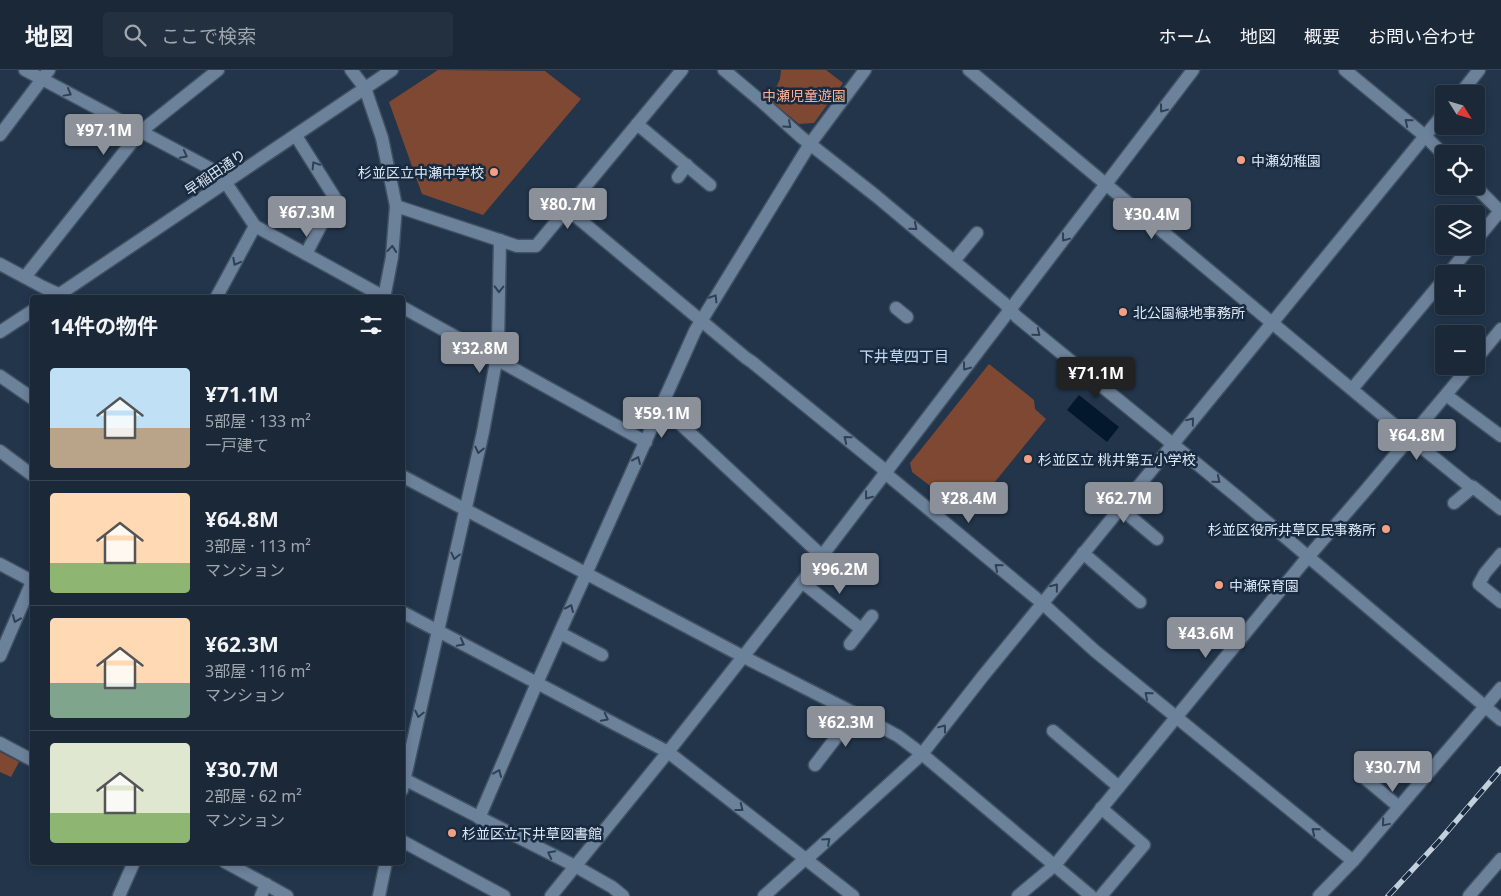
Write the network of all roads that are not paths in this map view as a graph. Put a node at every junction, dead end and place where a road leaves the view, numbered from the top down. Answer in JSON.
{"nodes":[{"id":1,"x":25,"y":70,"type":"edge"},
{"id":2,"x":218,"y":70,"type":"edge"},
{"id":3,"x":351,"y":70,"type":"edge"},
{"id":4,"x":392,"y":70,"type":"edge"},
{"id":5,"x":682,"y":70,"type":"edge"},
{"id":6,"x":724,"y":70,"type":"edge"},
{"id":7,"x":865,"y":70,"type":"edge"},
{"id":8,"x":969,"y":70,"type":"edge"},
{"id":9,"x":1345,"y":70,"type":"edge"},
{"id":10,"x":1479,"y":70,"type":"edge"},
{"id":11,"x":1187,"y":72,"type":"edge"},
{"id":12,"x":46,"y":75,"type":"edge"},
{"id":13,"x":1467,"y":85,"type":"edge"},
{"id":14,"x":365,"y":88,"type":"junction"},
{"id":15,"x":637,"y":124,"type":"junction"},
{"id":16,"x":1435,"y":124,"type":"edge"},
{"id":17,"x":140,"y":132,"type":"junction"},
{"id":18,"x":0,"y":136,"type":"edge"},
{"id":19,"x":296,"y":136,"type":"junction"},
{"id":20,"x":1425,"y":136,"type":"junction"},
{"id":21,"x":810,"y":144,"type":"junction"},
{"id":22,"x":1435,"y":146,"type":"edge"},
{"id":23,"x":687,"y":165,"type":"junction"},
{"id":24,"x":678,"y":178,"type":"dead end"},
{"id":25,"x":226,"y":183,"type":"junction"},
{"id":26,"x":710,"y":184,"type":"dead end"},
{"id":27,"x":1106,"y":184,"type":"junction"},
{"id":28,"x":1484,"y":195,"type":"edge"},
{"id":29,"x":396,"y":206,"type":"junction"},
{"id":30,"x":567,"y":209,"type":"junction"},
{"id":31,"x":1501,"y":212,"type":"edge"},
{"id":32,"x":255,"y":226,"type":"junction"},
{"id":33,"x":1485,"y":230,"type":"edge"},
{"id":34,"x":977,"y":233,"type":"dead end"},
{"id":35,"x":500,"y":240,"type":"junction"},
{"id":36,"x":306,"y":254,"type":"junction"},
{"id":37,"x":1464,"y":255,"type":"edge"},
{"id":38,"x":954,"y":261,"type":"junction"},
{"id":39,"x":0,"y":264,"type":"edge"},
{"id":40,"x":1455,"y":265,"type":"edge"},
{"id":41,"x":25,"y":277,"type":"junction"},
{"id":42,"x":1435,"y":290,"type":"edge"},
{"id":43,"x":58,"y":295,"type":"edge"},
{"id":44,"x":61,"y":295,"type":"edge"},
{"id":45,"x":218,"y":295,"type":"edge"},
{"id":46,"x":381,"y":295,"type":"edge"},
{"id":47,"x":385,"y":295,"type":"edge"},
{"id":48,"x":405,"y":308,"type":"edge"},
{"id":49,"x":896,"y":308,"type":"dead end"},
{"id":50,"x":1010,"y":310,"type":"junction"},
{"id":51,"x":30,"y":312,"type":"edge"},
{"id":52,"x":907,"y":317,"type":"dead end"},
{"id":53,"x":701,"y":320,"type":"junction"},
{"id":54,"x":1272,"y":322,"type":"junction"},
{"id":55,"x":1501,"y":330,"type":"edge"},
{"id":56,"x":0,"y":332,"type":"edge"},
{"id":57,"x":1485,"y":349,"type":"edge"},
{"id":58,"x":496,"y":358,"type":"junction"},
{"id":59,"x":1463,"y":375,"type":"edge"},
{"id":60,"x":0,"y":376,"type":"edge"},
{"id":61,"x":1352,"y":389,"type":"junction"},
{"id":62,"x":1446,"y":395,"type":"junction"},
{"id":63,"x":30,"y":397,"type":"edge"},
{"id":64,"x":661,"y":406,"type":"junction"},
{"id":65,"x":1501,"y":436,"type":"edge"},
{"id":66,"x":1410,"y":438,"type":"junction"},
{"id":67,"x":646,"y":442,"type":"junction"},
{"id":68,"x":1172,"y":444,"type":"junction"},
{"id":69,"x":0,"y":451,"type":"edge"},
{"id":70,"x":886,"y":473,"type":"junction"},
{"id":71,"x":30,"y":474,"type":"edge"},
{"id":72,"x":405,"y":478,"type":"edge"},
{"id":73,"x":1473,"y":487,"type":"junction"},
{"id":74,"x":1454,"y":503,"type":"dead end"},
{"id":75,"x":465,"y":508,"type":"junction"},
{"id":76,"x":1120,"y":508,"type":"junction"},
{"id":77,"x":1501,"y":509,"type":"edge"},
{"id":78,"x":1158,"y":539,"type":"dead end"},
{"id":79,"x":1083,"y":553,"type":"junction"},
{"id":80,"x":1501,"y":554,"type":"edge"},
{"id":81,"x":822,"y":556,"type":"junction"},
{"id":82,"x":1307,"y":557,"type":"junction"},
{"id":83,"x":0,"y":564,"type":"edge"},
{"id":84,"x":586,"y":573,"type":"junction"},
{"id":85,"x":30,"y":580,"type":"edge"},
{"id":86,"x":802,"y":582,"type":"junction"},
{"id":87,"x":30,"y":586,"type":"edge"},
{"id":88,"x":1140,"y":602,"type":"dead end"},
{"id":89,"x":1501,"y":602,"type":"edge"},
{"id":90,"x":1042,"y":603,"type":"junction"},
{"id":91,"x":405,"y":614,"type":"edge"},
{"id":92,"x":872,"y":616,"type":"dead end"},
{"id":93,"x":861,"y":629,"type":"junction"},
{"id":94,"x":438,"y":630,"type":"junction"},
{"id":95,"x":560,"y":633,"type":"junction"},
{"id":96,"x":850,"y":644,"type":"dead end"},
{"id":97,"x":602,"y":655,"type":"dead end"},
{"id":98,"x":0,"y":656,"type":"edge"},
{"id":99,"x":744,"y":657,"type":"junction"},
{"id":100,"x":537,"y":683,"type":"junction"},
{"id":101,"x":1501,"y":688,"type":"edge"},
{"id":102,"x":1485,"y":707,"type":"junction"},
{"id":103,"x":855,"y":713,"type":"junction"},
{"id":104,"x":1176,"y":718,"type":"junction"},
{"id":105,"x":1501,"y":720,"type":"edge"},
{"id":106,"x":1053,"y":731,"type":"dead end"},
{"id":107,"x":0,"y":743,"type":"edge"},
{"id":108,"x":668,"y":752,"type":"junction"},
{"id":109,"x":922,"y":754,"type":"junction"},
{"id":110,"x":30,"y":759,"type":"edge"},
{"id":111,"x":815,"y":765,"type":"dead end"},
{"id":112,"x":405,"y":773,"type":"edge"},
{"id":113,"x":1360,"y":775,"type":"dead end"},
{"id":114,"x":405,"y":783,"type":"edge"},
{"id":115,"x":1119,"y":786,"type":"junction"},
{"id":116,"x":1399,"y":807,"type":"junction"},
{"id":117,"x":1101,"y":808,"type":"junction"},
{"id":118,"x":479,"y":818,"type":"junction"},
{"id":119,"x":405,"y":843,"type":"edge"},
{"id":120,"x":805,"y":859,"type":"junction"},
{"id":121,"x":1501,"y":859,"type":"edge"},
{"id":122,"x":1352,"y":861,"type":"junction"},
{"id":123,"x":133,"y":865,"type":"edge"},
{"id":124,"x":229,"y":865,"type":"edge"},
{"id":125,"x":385,"y":865,"type":"edge"},
{"id":126,"x":1054,"y":865,"type":"junction"},
{"id":127,"x":575,"y":866,"type":"junction"},
{"id":128,"x":264,"y":890,"type":"edge"},
{"id":129,"x":118,"y":896,"type":"edge"},
{"id":130,"x":287,"y":896,"type":"edge"},
{"id":131,"x":379,"y":896,"type":"edge"},
{"id":132,"x":504,"y":896,"type":"edge"},
{"id":133,"x":551,"y":896,"type":"edge"},
{"id":134,"x":623,"y":896,"type":"edge"},
{"id":135,"x":764,"y":896,"type":"edge"},
{"id":136,"x":853,"y":896,"type":"edge"},
{"id":137,"x":1018,"y":896,"type":"edge"},
{"id":138,"x":1091,"y":896,"type":"edge"},
{"id":139,"x":1101,"y":896,"type":"edge"},
{"id":140,"x":1319,"y":896,"type":"edge"},
{"id":141,"x":1469,"y":896,"type":"edge"}],
"edges":[{"from":1,"to":12,"type":"street"},
{"from":2,"to":17,"type":"street"},
{"from":3,"to":14,"type":"street"},
{"from":4,"to":14,"type":"street","name":"早稲田通り"},
{"from":5,"to":15,"type":"street"},
{"from":6,"to":21,"type":"street","one_way":true},
{"from":7,"to":21,"type":"street"},
{"from":8,"to":27,"type":"street"},
{"from":20,"to":9,"type":"street","one_way":true},
{"from":10,"to":13,"type":"street"},
{"from":11,"to":27,"type":"street","one_way":true},
{"from":12,"to":17,"type":"street","one_way":true},
{"from":12,"to":18,"type":"street"},
{"from":14,"to":19,"type":"street","name":"早稲田通り"},
{"from":14,"to":29,"type":"street"},
{"from":15,"to":23,"type":"street"},
{"from":15,"to":30,"type":"street"},
{"from":16,"to":20,"type":"street"},
{"from":17,"to":25,"type":"street","one_way":true},
{"from":17,"to":41,"type":"street"},
{"from":19,"to":25,"type":"street","name":"早稲田通り"},
{"from":36,"to":19,"type":"street","one_way":true},
{"from":20,"to":22,"type":"street"},
{"from":20,"to":54,"type":"street"},
{"from":21,"to":38,"type":"street","one_way":true},
{"from":53,"to":21,"type":"street","one_way":true},
{"from":23,"to":24,"type":"street"},
{"from":23,"to":26,"type":"street"},
{"from":25,"to":32,"type":"street"},
{"from":25,"to":44,"type":"street","name":"早稲田通り"},
{"from":27,"to":50,"type":"street","one_way":true},
{"from":27,"to":54,"type":"street"},
{"from":28,"to":31,"type":"street"},
{"from":29,"to":35,"type":"street"},
{"from":47,"to":29,"type":"street","one_way":true},
{"from":30,"to":35,"type":"street"},
{"from":30,"to":53,"type":"street"},
{"from":31,"to":33,"type":"street"},
{"from":32,"to":36,"type":"street"},
{"from":32,"to":45,"type":"street","one_way":true},
{"from":34,"to":38,"type":"street"},
{"from":35,"to":58,"type":"street","one_way":true},
{"from":36,"to":46,"type":"street"},
{"from":37,"to":40,"type":"street"},
{"from":38,"to":50,"type":"street"},
{"from":39,"to":41,"type":"street"},
{"from":41,"to":43,"type":"street"},
{"from":42,"to":61,"type":"street"},
{"from":48,"to":58,"type":"street"},
{"from":49,"to":52,"type":"street"},
{"from":50,"to":68,"type":"street","one_way":true},
{"from":50,"to":70,"type":"street","one_way":true},
{"from":51,"to":56,"type":"street"},
{"from":53,"to":64,"type":"street"},
{"from":70,"to":53,"type":"street","one_way":true},
{"from":54,"to":61,"type":"street"},
{"from":68,"to":54,"type":"street","one_way":true},
{"from":55,"to":57,"type":"street"},
{"from":58,"to":67,"type":"street"},
{"from":58,"to":75,"type":"street","one_way":true},
{"from":59,"to":62,"type":"street"},
{"from":60,"to":63,"type":"street"},
{"from":61,"to":66,"type":"street"},
{"from":62,"to":65,"type":"street"},
{"from":62,"to":66,"type":"street"},
{"from":64,"to":67,"type":"street"},
{"from":64,"to":81,"type":"street"},
{"from":66,"to":73,"type":"street"},
{"from":66,"to":82,"type":"street"},
{"from":84,"to":67,"type":"street","one_way":true},
{"from":68,"to":76,"type":"street"},
{"from":68,"to":82,"type":"street","one_way":true},
{"from":69,"to":71,"type":"street"},
{"from":70,"to":81,"type":"street","one_way":true},
{"from":90,"to":70,"type":"street","one_way":true},
{"from":72,"to":75,"type":"street"},
{"from":73,"to":74,"type":"street"},
{"from":73,"to":77,"type":"street"},
{"from":75,"to":84,"type":"street"},
{"from":75,"to":94,"type":"street","one_way":true},
{"from":76,"to":78,"type":"street"},
{"from":76,"to":79,"type":"street"},
{"from":79,"to":88,"type":"street"},
{"from":90,"to":79,"type":"street","one_way":true},
{"from":80,"to":89,"type":"street"},
{"from":81,"to":86,"type":"street"},
{"from":82,"to":102,"type":"street"},
{"from":82,"to":104,"type":"street"},
{"from":83,"to":85,"type":"street"},
{"from":95,"to":84,"type":"street","one_way":true},
{"from":84,"to":99,"type":"street"},
{"from":86,"to":93,"type":"street"},
{"from":86,"to":99,"type":"street"},
{"from":87,"to":98,"type":"street","one_way":true},
{"from":104,"to":90,"type":"street","one_way":true},
{"from":109,"to":90,"type":"street","one_way":true},
{"from":91,"to":94,"type":"street"},
{"from":92,"to":93,"type":"street"},
{"from":93,"to":96,"type":"street"},
{"from":94,"to":100,"type":"street","one_way":true},
{"from":94,"to":112,"type":"street","one_way":true},
{"from":95,"to":97,"type":"street"},
{"from":95,"to":100,"type":"street"},
{"from":99,"to":103,"type":"street"},
{"from":99,"to":108,"type":"street"},
{"from":100,"to":108,"type":"street","one_way":true},
{"from":118,"to":100,"type":"street","one_way":true},
{"from":101,"to":102,"type":"street"},
{"from":102,"to":105,"type":"street"},
{"from":102,"to":116,"type":"street"},
{"from":103,"to":109,"type":"street"},
{"from":103,"to":111,"type":"street"},
{"from":104,"to":115,"type":"street"},
{"from":122,"to":104,"type":"street","one_way":true},
{"from":106,"to":115,"type":"street"},
{"from":107,"to":110,"type":"street"},
{"from":108,"to":120,"type":"street","one_way":true},
{"from":108,"to":127,"type":"street"},
{"from":120,"to":109,"type":"street","one_way":true},
{"from":109,"to":126,"type":"street"},
{"from":113,"to":116,"type":"street"},
{"from":114,"to":118,"type":"street"},
{"from":115,"to":117,"type":"street"},
{"from":116,"to":122,"type":"street","one_way":true},
{"from":117,"to":126,"type":"street"},
{"from":117,"to":139,"type":"street"},
{"from":127,"to":118,"type":"street","one_way":true},
{"from":119,"to":132,"type":"street"},
{"from":120,"to":135,"type":"street"},
{"from":120,"to":136,"type":"street"},
{"from":121,"to":141,"type":"street"},
{"from":122,"to":140,"type":"street"},
{"from":123,"to":129,"type":"street"},
{"from":124,"to":128,"type":"street"},
{"from":125,"to":131,"type":"street"},
{"from":126,"to":137,"type":"street"},
{"from":126,"to":138,"type":"street"},
{"from":127,"to":133,"type":"street"},
{"from":127,"to":134,"type":"street"},
{"from":128,"to":130,"type":"street"}]}
